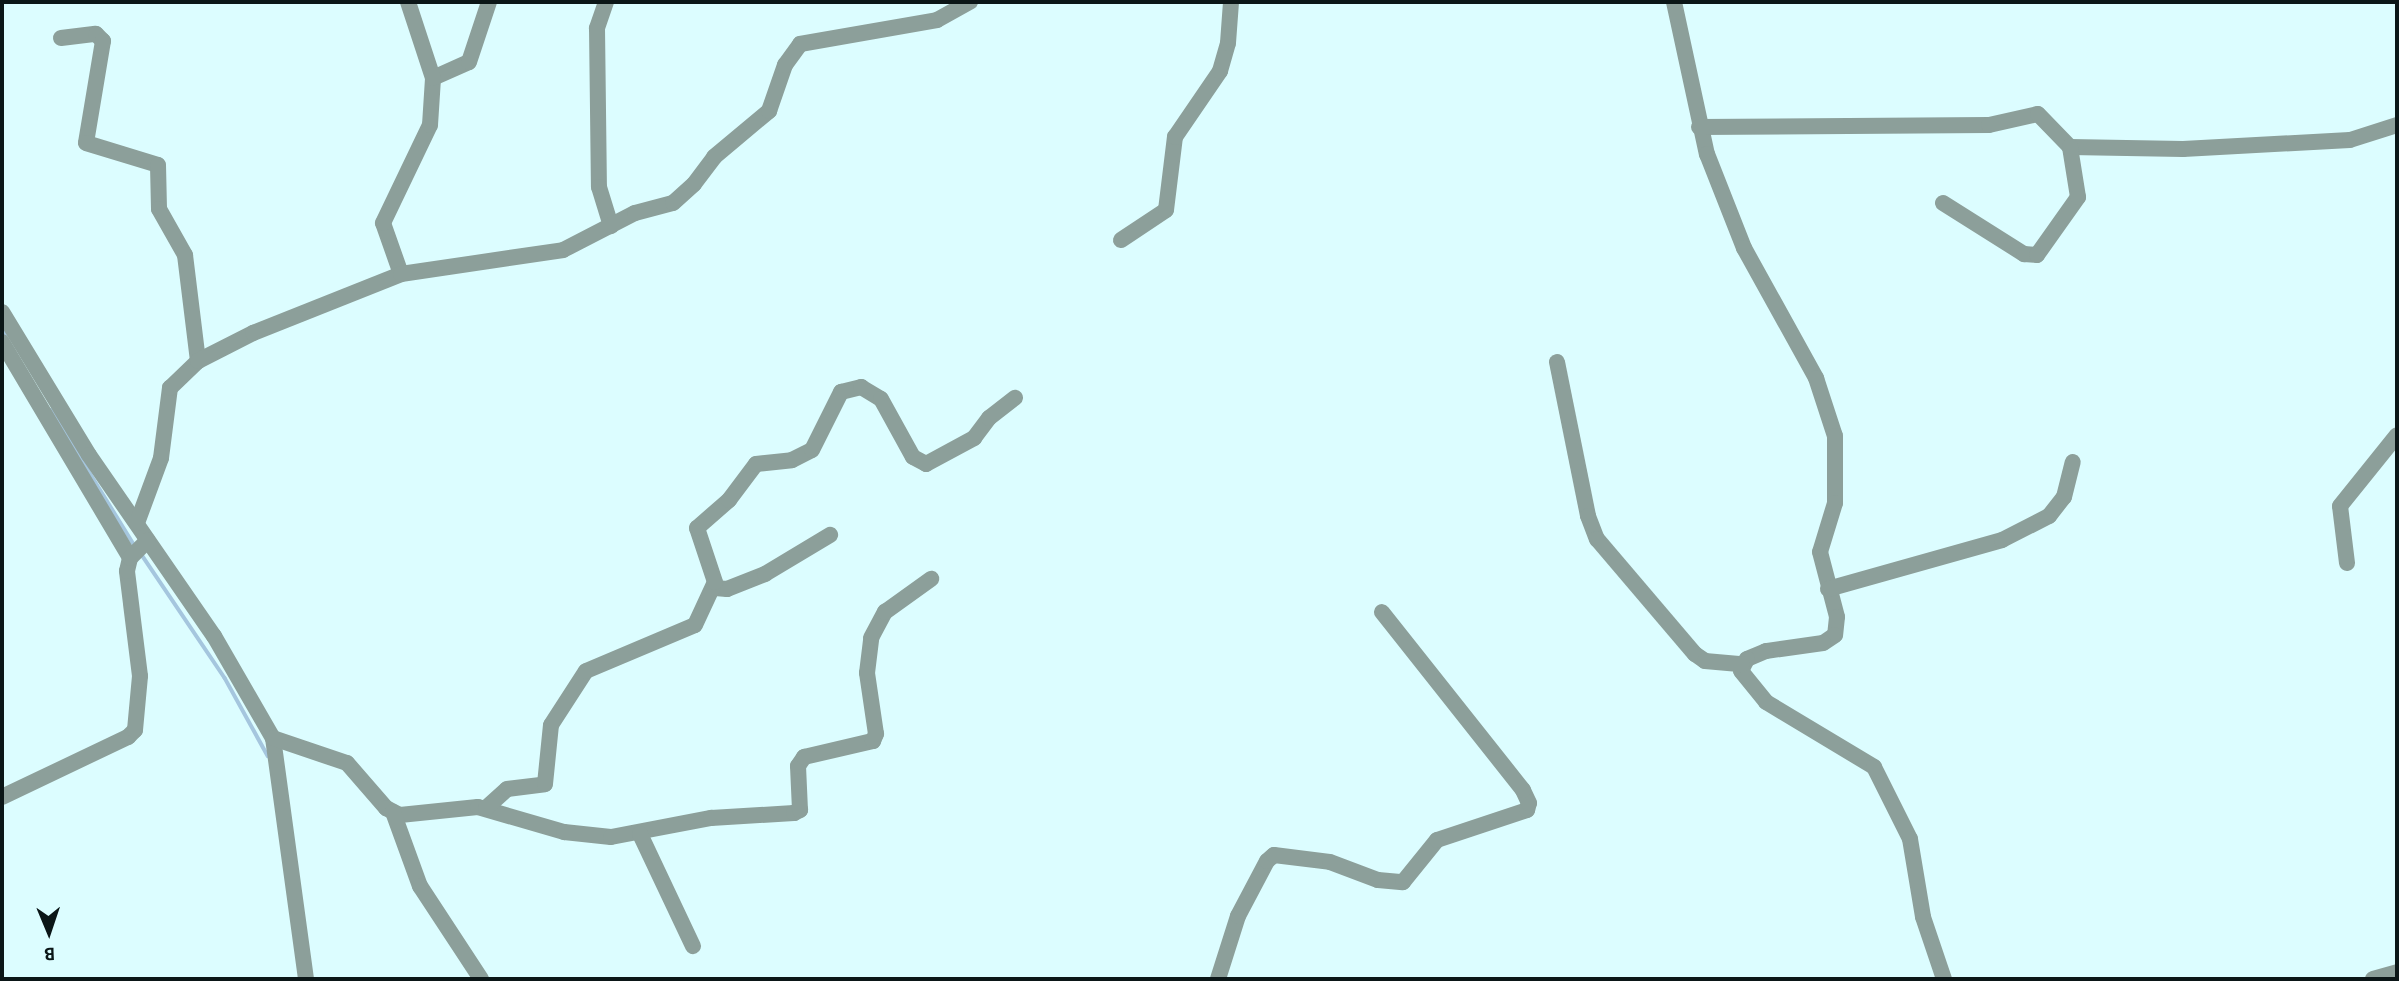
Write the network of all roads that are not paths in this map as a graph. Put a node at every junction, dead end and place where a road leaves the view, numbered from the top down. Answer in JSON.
{"nodes":[{"id":1,"x":408,"y":2,"type":"edge"},
{"id":2,"x":489,"y":2,"type":"edge"},
{"id":3,"x":606,"y":2,"type":"edge"},
{"id":4,"x":970,"y":2,"type":"edge"},
{"id":5,"x":1231,"y":2,"type":"edge"},
{"id":6,"x":1674,"y":2,"type":"edge"},
{"id":7,"x":61,"y":38,"type":"dead end"},
{"id":8,"x":433,"y":78,"type":"junction"},
{"id":9,"x":2397,"y":125,"type":"edge"},
{"id":10,"x":1699,"y":127,"type":"junction"},
{"id":11,"x":2070,"y":147,"type":"junction"},
{"id":12,"x":1942,"y":203,"type":"dead end"},
{"id":13,"x":611,"y":226,"type":"junction"},
{"id":14,"x":1121,"y":240,"type":"dead end"},
{"id":15,"x":401,"y":274,"type":"junction"},
{"id":16,"x":2,"y":312,"type":"edge"},
{"id":17,"x":2,"y":342,"type":"edge"},
{"id":18,"x":198,"y":361,"type":"junction"},
{"id":19,"x":1557,"y":362,"type":"dead end"},
{"id":20,"x":1015,"y":398,"type":"dead end"},
{"id":21,"x":2397,"y":435,"type":"edge"},
{"id":22,"x":2073,"y":462,"type":"dead end"},
{"id":23,"x":137,"y":523,"type":"junction"},
{"id":24,"x":830,"y":535,"type":"dead end"},
{"id":25,"x":147,"y":542,"type":"junction"},
{"id":26,"x":131,"y":556,"type":"junction"},
{"id":27,"x":2347,"y":563,"type":"dead end"},
{"id":28,"x":931,"y":579,"type":"dead end"},
{"id":29,"x":715,"y":588,"type":"junction"},
{"id":30,"x":1828,"y":589,"type":"junction"},
{"id":31,"x":1382,"y":612,"type":"dead end"},
{"id":32,"x":1742,"y":664,"type":"junction"},
{"id":33,"x":273,"y":738,"type":"junction"},
{"id":34,"x":2,"y":797,"type":"edge"},
{"id":35,"x":486,"y":808,"type":"junction"},
{"id":36,"x":393,"y":812,"type":"junction"},
{"id":37,"x":640,"y":834,"type":"junction"},
{"id":38,"x":693,"y":946,"type":"dead end"},
{"id":39,"x":2397,"y":972,"type":"edge"},
{"id":40,"x":306,"y":979,"type":"edge"},
{"id":41,"x":481,"y":979,"type":"edge"},
{"id":42,"x":1218,"y":979,"type":"edge"},
{"id":43,"x":1944,"y":979,"type":"edge"},
{"id":44,"x":2373,"y":979,"type":"edge"}],
"edges":[{"from":1,"to":8,"type":"street"},
{"from":2,"to":8,"type":"street"},
{"from":3,"to":13,"type":"street"},
{"from":4,"to":13,"type":"street"},
{"from":5,"to":14,"type":"street"},
{"from":6,"to":10,"type":"street"},
{"from":7,"to":18,"type":"street"},
{"from":8,"to":15,"type":"street"},
{"from":9,"to":11,"type":"street"},
{"from":10,"to":11,"type":"street"},
{"from":10,"to":30,"type":"street"},
{"from":11,"to":12,"type":"street"},
{"from":13,"to":15,"type":"street"},
{"from":15,"to":18,"type":"street"},
{"from":16,"to":23,"type":"street"},
{"from":17,"to":26,"type":"street"},
{"from":18,"to":23,"type":"street"},
{"from":19,"to":32,"type":"street"},
{"from":20,"to":29,"type":"street"},
{"from":21,"to":27,"type":"street"},
{"from":22,"to":30,"type":"street"},
{"from":23,"to":25,"type":"street"},
{"from":24,"to":29,"type":"street"},
{"from":25,"to":26,"type":"street"},
{"from":25,"to":33,"type":"street"},
{"from":26,"to":34,"type":"street"},
{"from":28,"to":37,"type":"street"},
{"from":29,"to":35,"type":"street"},
{"from":30,"to":32,"type":"street"},
{"from":31,"to":42,"type":"street"},
{"from":32,"to":43,"type":"street"},
{"from":33,"to":36,"type":"street"},
{"from":33,"to":40,"type":"street"},
{"from":35,"to":36,"type":"street"},
{"from":35,"to":37,"type":"street"},
{"from":36,"to":41,"type":"street"},
{"from":37,"to":38,"type":"street"},
{"from":39,"to":44,"type":"street"}]}
